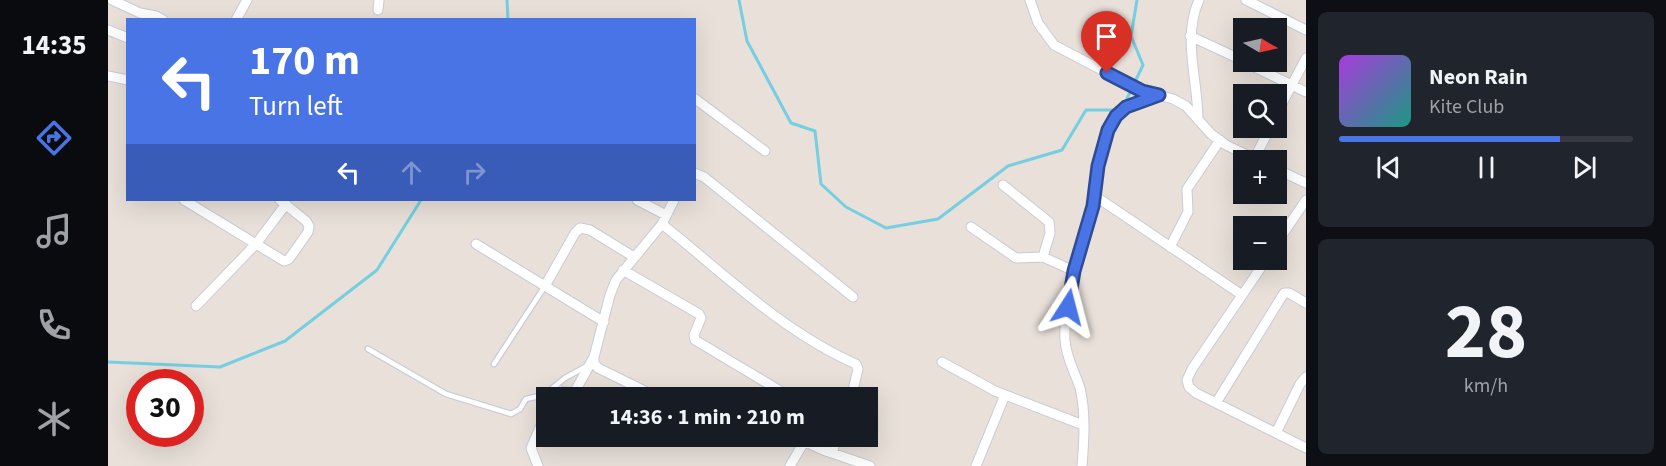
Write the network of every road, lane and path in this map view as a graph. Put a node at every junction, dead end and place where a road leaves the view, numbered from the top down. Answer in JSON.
{"nodes":[{"id":1,"x":247,"y":0,"type":"edge"},
{"id":2,"x":1030,"y":0,"type":"edge"},
{"id":3,"x":1199,"y":0,"type":"edge"},
{"id":4,"x":1246,"y":0,"type":"edge"},
{"id":5,"x":116,"y":1,"type":"edge"},
{"id":6,"x":158,"y":18,"type":"edge"},
{"id":7,"x":237,"y":18,"type":"edge"},
{"id":8,"x":108,"y":30,"type":"edge"},
{"id":9,"x":1306,"y":30,"type":"edge"},
{"id":10,"x":1190,"y":36,"type":"junction"},
{"id":11,"x":126,"y":37,"type":"edge"},
{"id":12,"x":1233,"y":57,"type":"edge"},
{"id":13,"x":1306,"y":58,"type":"edge"},
{"id":14,"x":1265,"y":72,"type":"edge"},
{"id":15,"x":108,"y":76,"type":"edge"},
{"id":16,"x":126,"y":80,"type":"edge"},
{"id":17,"x":1292,"y":85,"type":"junction"},
{"id":18,"x":1306,"y":92,"type":"edge"},
{"id":19,"x":1287,"y":94,"type":"edge"},
{"id":20,"x":1159,"y":95,"type":"junction"},
{"id":21,"x":696,"y":99,"type":"edge"},
{"id":22,"x":1198,"y":120,"type":"junction"},
{"id":23,"x":1220,"y":140,"type":"junction"},
{"id":24,"x":1238,"y":150,"type":"edge"},
{"id":25,"x":765,"y":151,"type":"dead end"},
{"id":26,"x":696,"y":174,"type":"edge"},
{"id":27,"x":1287,"y":174,"type":"edge"},
{"id":28,"x":1306,"y":183,"type":"edge"},
{"id":29,"x":1003,"y":186,"type":"dead end"},
{"id":30,"x":1095,"y":196,"type":"junction"},
{"id":31,"x":186,"y":201,"type":"edge"},
{"id":32,"x":638,"y":201,"type":"edge"},
{"id":33,"x":674,"y":201,"type":"edge"},
{"id":34,"x":1306,"y":201,"type":"edge"},
{"id":35,"x":283,"y":202,"type":"edge"},
{"id":36,"x":664,"y":220,"type":"junction"},
{"id":37,"x":970,"y":227,"type":"dead end"},
{"id":38,"x":1287,"y":228,"type":"edge"},
{"id":39,"x":256,"y":244,"type":"junction"},
{"id":40,"x":476,"y":244,"type":"dead end"},
{"id":41,"x":1170,"y":247,"type":"junction"},
{"id":42,"x":634,"y":257,"type":"junction"},
{"id":43,"x":1043,"y":257,"type":"junction"},
{"id":44,"x":623,"y":270,"type":"junction"},
{"id":45,"x":1259,"y":270,"type":"edge"},
{"id":46,"x":1074,"y":271,"type":"junction"},
{"id":47,"x":545,"y":286,"type":"junction"},
{"id":48,"x":1242,"y":295,"type":"junction"},
{"id":49,"x":853,"y":297,"type":"dead end"},
{"id":50,"x":1306,"y":303,"type":"edge"},
{"id":51,"x":196,"y":306,"type":"dead end"},
{"id":52,"x":604,"y":322,"type":"junction"},
{"id":53,"x":368,"y":349,"type":"dead end"},
{"id":54,"x":592,"y":361,"type":"junction"},
{"id":55,"x":942,"y":362,"type":"dead end"},
{"id":56,"x":494,"y":364,"type":"dead end"},
{"id":57,"x":1306,"y":377,"type":"edge"},
{"id":58,"x":577,"y":387,"type":"edge"},
{"id":59,"x":637,"y":387,"type":"edge"},
{"id":60,"x":774,"y":387,"type":"edge"},
{"id":61,"x":854,"y":387,"type":"edge"},
{"id":62,"x":1005,"y":395,"type":"junction"},
{"id":63,"x":1216,"y":403,"type":"junction"},
{"id":64,"x":1083,"y":425,"type":"junction"},
{"id":65,"x":1276,"y":433,"type":"junction"},
{"id":66,"x":536,"y":437,"type":"edge"},
{"id":67,"x":801,"y":447,"type":"edge"},
{"id":68,"x":817,"y":447,"type":"edge"},
{"id":69,"x":834,"y":447,"type":"edge"},
{"id":70,"x":1306,"y":448,"type":"edge"},
{"id":71,"x":832,"y":453,"type":"junction"},
{"id":72,"x":538,"y":466,"type":"edge"},
{"id":73,"x":790,"y":466,"type":"edge"},
{"id":74,"x":870,"y":466,"type":"edge"},
{"id":75,"x":976,"y":466,"type":"edge"},
{"id":76,"x":1082,"y":466,"type":"edge"}],
"edges":[{"from":1,"to":7,"type":"street"},
{"from":2,"to":20,"type":"street"},
{"from":3,"to":10,"type":"street"},
{"from":4,"to":9,"type":"street"},
{"from":5,"to":6,"type":"street"},
{"from":8,"to":11,"type":"street"},
{"from":10,"to":12,"type":"street"},
{"from":10,"to":22,"type":"street"},
{"from":13,"to":17,"type":"street"},
{"from":14,"to":17,"type":"street"},
{"from":15,"to":16,"type":"street"},
{"from":17,"to":18,"type":"street"},
{"from":17,"to":19,"type":"street"},
{"from":20,"to":22,"type":"street"},
{"from":20,"to":30,"type":"street"},
{"from":21,"to":25,"type":"street"},
{"from":22,"to":23,"type":"street"},
{"from":23,"to":24,"type":"street"},
{"from":23,"to":41,"type":"street"},
{"from":26,"to":49,"type":"street"},
{"from":27,"to":28,"type":"street"},
{"from":29,"to":43,"type":"street"},
{"from":30,"to":41,"type":"street"},
{"from":30,"to":46,"type":"street"},
{"from":31,"to":39,"type":"street"},
{"from":32,"to":36,"type":"street"},
{"from":33,"to":36,"type":"street"},
{"from":34,"to":38,"type":"street"},
{"from":35,"to":39,"type":"street"},
{"from":35,"to":39,"type":"street"},
{"from":36,"to":42,"type":"street"},
{"from":36,"to":61,"type":"street"},
{"from":37,"to":43,"type":"street"},
{"from":39,"to":51,"type":"street"},
{"from":40,"to":47,"type":"street"},
{"from":41,"to":48,"type":"street"},
{"from":42,"to":44,"type":"street"},
{"from":42,"to":47,"type":"street"},
{"from":43,"to":46,"type":"street"},
{"from":44,"to":52,"type":"street"},
{"from":44,"to":60,"type":"street"},
{"from":45,"to":48,"type":"street"},
{"from":46,"to":64,"type":"street"},
{"from":47,"to":52,"type":"street"},
{"from":47,"to":56,"type":"lane"},
{"from":48,"to":63,"type":"street"},
{"from":50,"to":63,"type":"street"},
{"from":52,"to":54,"type":"street"},
{"from":53,"to":54,"type":"lane"},
{"from":54,"to":58,"type":"street"},
{"from":54,"to":59,"type":"street"},
{"from":55,"to":62,"type":"street"},
{"from":57,"to":65,"type":"street"},
{"from":62,"to":64,"type":"street"},
{"from":62,"to":75,"type":"street"},
{"from":63,"to":65,"type":"street"},
{"from":64,"to":76,"type":"street"},
{"from":65,"to":70,"type":"street"},
{"from":66,"to":72,"type":"street"},
{"from":67,"to":73,"type":"street"},
{"from":68,"to":71,"type":"street"},
{"from":69,"to":71,"type":"street"},
{"from":71,"to":74,"type":"street"}]}
